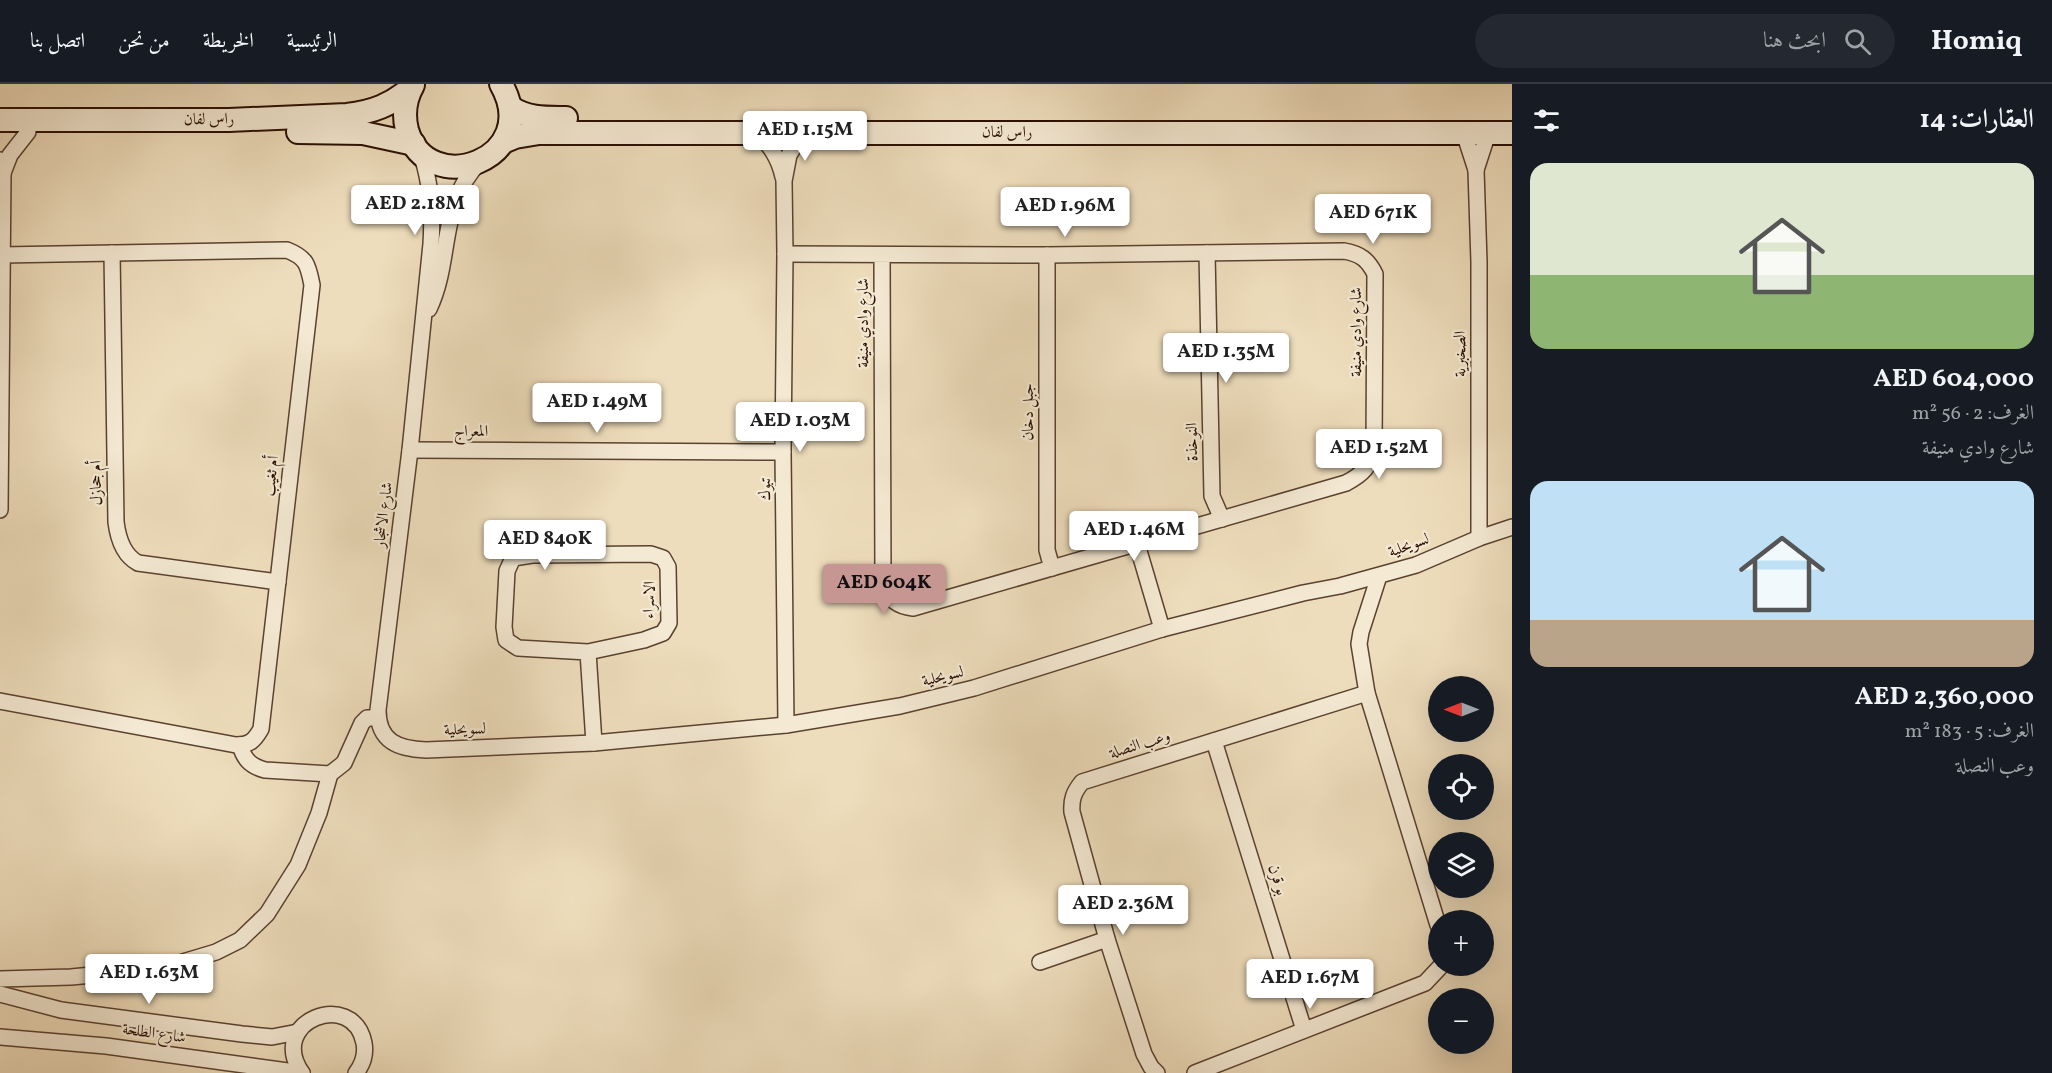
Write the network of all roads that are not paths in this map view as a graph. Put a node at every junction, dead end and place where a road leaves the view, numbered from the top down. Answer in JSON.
{"nodes":[{"id":1,"x":501,"y":84,"type":"edge"},
{"id":2,"x":413,"y":86,"type":"edge"},
{"id":3,"x":510,"y":107,"type":"junction"},
{"id":4,"x":0,"y":120,"type":"edge"},
{"id":5,"x":1512,"y":122,"type":"edge"},
{"id":6,"x":0,"y":132,"type":"edge"},
{"id":7,"x":28,"y":132,"type":"junction"},
{"id":8,"x":756,"y":132,"type":"junction"},
{"id":9,"x":803,"y":133,"type":"junction"},
{"id":10,"x":1464,"y":133,"type":"junction"},
{"id":11,"x":1488,"y":133,"type":"junction"},
{"id":12,"x":1512,"y":133,"type":"edge"},
{"id":13,"x":503,"y":142,"type":"junction"},
{"id":14,"x":417,"y":148,"type":"junction"},
{"id":15,"x":480,"y":162,"type":"junction"},
{"id":16,"x":1,"y":167,"type":"edge"},
{"id":17,"x":1476,"y":170,"type":"junction"},
{"id":18,"x":784,"y":181,"type":"junction"},
{"id":19,"x":112,"y":253,"type":"junction"},
{"id":20,"x":1207,"y":253,"type":"junction"},
{"id":21,"x":785,"y":254,"type":"junction"},
{"id":22,"x":2,"y":255,"type":"junction"},
{"id":23,"x":882,"y":255,"type":"junction"},
{"id":24,"x":1047,"y":255,"type":"junction"},
{"id":25,"x":425,"y":317,"type":"junction"},
{"id":26,"x":410,"y":450,"type":"junction"},
{"id":27,"x":783,"y":452,"type":"junction"},
{"id":28,"x":0,"y":501,"type":"edge"},
{"id":29,"x":0,"y":510,"type":"edge"},
{"id":30,"x":1222,"y":519,"type":"junction"},
{"id":31,"x":1512,"y":527,"type":"edge"},
{"id":32,"x":1479,"y":538,"type":"junction"},
{"id":33,"x":1137,"y":544,"type":"junction"},
{"id":34,"x":1052,"y":568,"type":"junction"},
{"id":35,"x":1379,"y":576,"type":"junction"},
{"id":36,"x":278,"y":582,"type":"junction"},
{"id":37,"x":1162,"y":629,"type":"junction"},
{"id":38,"x":588,"y":652,"type":"junction"},
{"id":39,"x":1367,"y":693,"type":"junction"},
{"id":40,"x":0,"y":701,"type":"edge"},
{"id":41,"x":378,"y":718,"type":"junction"},
{"id":42,"x":786,"y":725,"type":"junction"},
{"id":43,"x":1214,"y":741,"type":"junction"},
{"id":44,"x":594,"y":743,"type":"junction"},
{"id":45,"x":240,"y":745,"type":"junction"},
{"id":46,"x":330,"y":774,"type":"junction"},
{"id":47,"x":1433,"y":910,"type":"edge"},
{"id":48,"x":1107,"y":939,"type":"junction"},
{"id":49,"x":1040,"y":962,"type":"dead end"},
{"id":50,"x":1432,"y":976,"type":"edge"},
{"id":51,"x":0,"y":979,"type":"edge"},
{"id":52,"x":0,"y":994,"type":"edge"},
{"id":53,"x":1304,"y":1030,"type":"junction"},
{"id":54,"x":298,"y":1032,"type":"junction"},
{"id":55,"x":0,"y":1037,"type":"edge"},
{"id":56,"x":302,"y":1073,"type":"edge"},
{"id":57,"x":356,"y":1073,"type":"edge"},
{"id":58,"x":1157,"y":1073,"type":"edge"},
{"id":59,"x":1195,"y":1073,"type":"edge"}],
"edges":[{"from":1,"to":3,"type":"street"},
{"from":2,"to":4,"type":"street","name":"راس لفان"},
{"from":2,"to":14,"type":"street"},
{"from":3,"to":5,"type":"street","name":"راس لفان"},
{"from":3,"to":13,"type":"street"},
{"from":6,"to":7,"type":"street","name":"راس لفان"},
{"from":7,"to":14,"type":"street","name":"راس لفان"},
{"from":7,"to":16,"type":"street"},
{"from":8,"to":9,"type":"street","name":"راس لفان"},
{"from":8,"to":13,"type":"street","name":"راس لفان"},
{"from":8,"to":18,"type":"street","name":"تبوك"},
{"from":9,"to":10,"type":"street","name":"راس لفان"},
{"from":9,"to":18,"type":"street","name":"تبوك"},
{"from":10,"to":11,"type":"street","name":"راس لفان"},
{"from":10,"to":17,"type":"street","name":"الصخبرية"},
{"from":11,"to":12,"type":"street","name":"راس لفان"},
{"from":11,"to":17,"type":"street","name":"الصخبرية"},
{"from":13,"to":15,"type":"street"},
{"from":14,"to":15,"type":"street","name":"راس لفان"},
{"from":14,"to":25,"type":"street","name":"شارع الاشجار"},
{"from":15,"to":25,"type":"street","name":"شارع الاشجار"},
{"from":16,"to":22,"type":"street"},
{"from":17,"to":32,"type":"street","name":"الصخبرية"},
{"from":18,"to":21,"type":"street","name":"تبوك"},
{"from":19,"to":22,"type":"street","name":"أم ثغيب"},
{"from":19,"to":36,"type":"street","name":"أم جحازل"},
{"from":19,"to":36,"type":"street","name":"أم ثغيب"},
{"from":20,"to":24,"type":"street","name":"شارع وادي منيفة"},
{"from":20,"to":30,"type":"street","name":"النوخذة"},
{"from":20,"to":30,"type":"street","name":"شارع وادي منيفة"},
{"from":21,"to":23,"type":"street","name":"شارع وادي منيفة"},
{"from":21,"to":27,"type":"street","name":"تبوك"},
{"from":22,"to":28,"type":"street"},
{"from":23,"to":24,"type":"street","name":"شارع وادي منيفة"},
{"from":23,"to":34,"type":"street","name":"شارع وادي منيفة"},
{"from":24,"to":34,"type":"street","name":"جبل دخان"},
{"from":25,"to":26,"type":"street","name":"شارع الاشجار"},
{"from":26,"to":27,"type":"street","name":"المعراج"},
{"from":26,"to":41,"type":"street","name":"شارع الاشجار"},
{"from":27,"to":42,"type":"street","name":"تبوك"},
{"from":28,"to":29,"type":"street"},
{"from":30,"to":33,"type":"street","name":"شارع وادي منيفة"},
{"from":31,"to":32,"type":"street","name":"لسويحلية"},
{"from":32,"to":35,"type":"street","name":"لسويحلية"},
{"from":33,"to":34,"type":"street","name":"شارع وادي منيفة"},
{"from":33,"to":37,"type":"street"},
{"from":35,"to":37,"type":"street","name":"لسويحلية"},
{"from":35,"to":39,"type":"street"},
{"from":36,"to":45,"type":"street","name":"أم ثغيب"},
{"from":37,"to":42,"type":"street","name":"لسويحلية"},
{"from":38,"to":38,"type":"street","name":"الاسراء"},
{"from":38,"to":44,"type":"street"},
{"from":39,"to":43,"type":"street","name":"وعب النصلة"},
{"from":39,"to":47,"type":"street"},
{"from":40,"to":45,"type":"street"},
{"from":41,"to":44,"type":"street","name":"لسويحلية"},
{"from":41,"to":46,"type":"street"},
{"from":42,"to":44,"type":"street","name":"لسويحلية"},
{"from":43,"to":48,"type":"street","name":"وعب النصلة"},
{"from":43,"to":53,"type":"street","name":"بو قرن"},
{"from":45,"to":46,"type":"street"},
{"from":46,"to":51,"type":"street"},
{"from":48,"to":49,"type":"street"},
{"from":48,"to":58,"type":"street","name":"وعب النصلة"},
{"from":50,"to":53,"type":"street"},
{"from":52,"to":54,"type":"street","name":"شارع الطلحة"},
{"from":53,"to":59,"type":"street"},
{"from":54,"to":56,"type":"street"},
{"from":54,"to":57,"type":"street"},
{"from":55,"to":56,"type":"street","name":"شارع الطلحة"}]}
